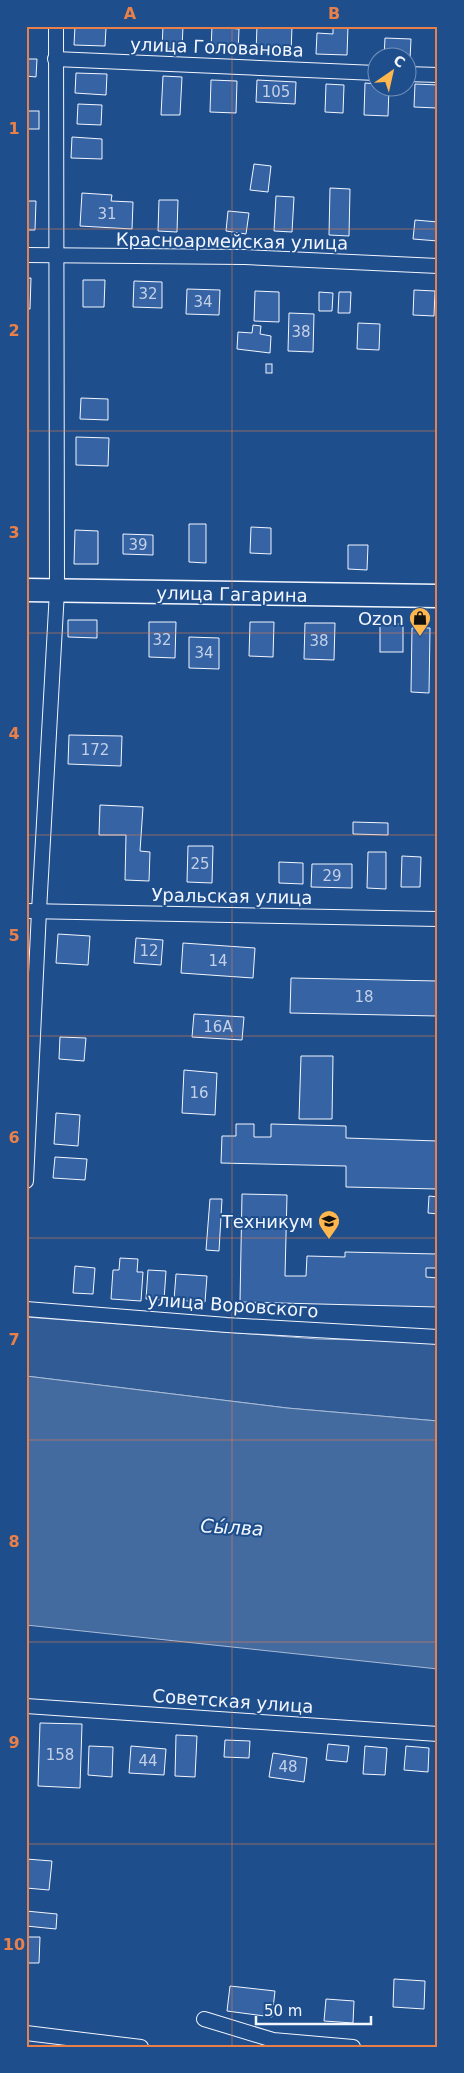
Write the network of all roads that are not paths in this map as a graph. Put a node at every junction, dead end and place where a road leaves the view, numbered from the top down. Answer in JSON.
{"nodes":[{"id":1,"x":56,"y":26,"type":"edge"},
{"id":2,"x":55,"y":59,"type":"junction"},
{"id":3,"x":366,"y":73,"type":"edge"},
{"id":4,"x":416,"y":74,"type":"edge"},
{"id":5,"x":438,"y":75,"type":"edge"},
{"id":6,"x":26,"y":255,"type":"edge"},
{"id":7,"x":55,"y":256,"type":"junction"},
{"id":8,"x":438,"y":266,"type":"edge"},
{"id":9,"x":26,"y":590,"type":"edge"},
{"id":10,"x":57,"y":592,"type":"junction"},
{"id":11,"x":438,"y":596,"type":"edge"},
{"id":12,"x":32,"y":911,"type":"edge"},
{"id":13,"x":438,"y":919,"type":"edge"},
{"id":14,"x":26,"y":1181,"type":"edge"},
{"id":15,"x":26,"y":1309,"type":"edge"},
{"id":16,"x":438,"y":1337,"type":"edge"},
{"id":17,"x":26,"y":1706,"type":"edge"},
{"id":18,"x":438,"y":1734,"type":"edge"},
{"id":19,"x":204,"y":2019,"type":"dead end"},
{"id":20,"x":26,"y":2033,"type":"edge"},
{"id":21,"x":141,"y":2047,"type":"edge"},
{"id":22,"x":353,"y":2047,"type":"edge"}],
"edges":[{"from":1,"to":2,"type":"street"},
{"from":2,"to":3,"type":"street","name":"улица Голованова"},
{"from":2,"to":7,"type":"street"},
{"from":4,"to":5,"type":"street"},
{"from":6,"to":7,"type":"street","name":"Красноармейская улица"},
{"from":7,"to":8,"type":"street","name":"Красноармейская улица"},
{"from":7,"to":10,"type":"street"},
{"from":9,"to":10,"type":"main road","name":"улица Гагарина"},
{"from":10,"to":11,"type":"main road","name":"улица Гагарина"},
{"from":10,"to":12,"type":"street"},
{"from":12,"to":13,"type":"street","name":"Уральская улица"},
{"from":12,"to":14,"type":"street"},
{"from":15,"to":16,"type":"street","name":"улица Воровского"},
{"from":17,"to":18,"type":"street","name":"Советская улица"},
{"from":19,"to":22,"type":"street"},
{"from":20,"to":21,"type":"street"}]}
